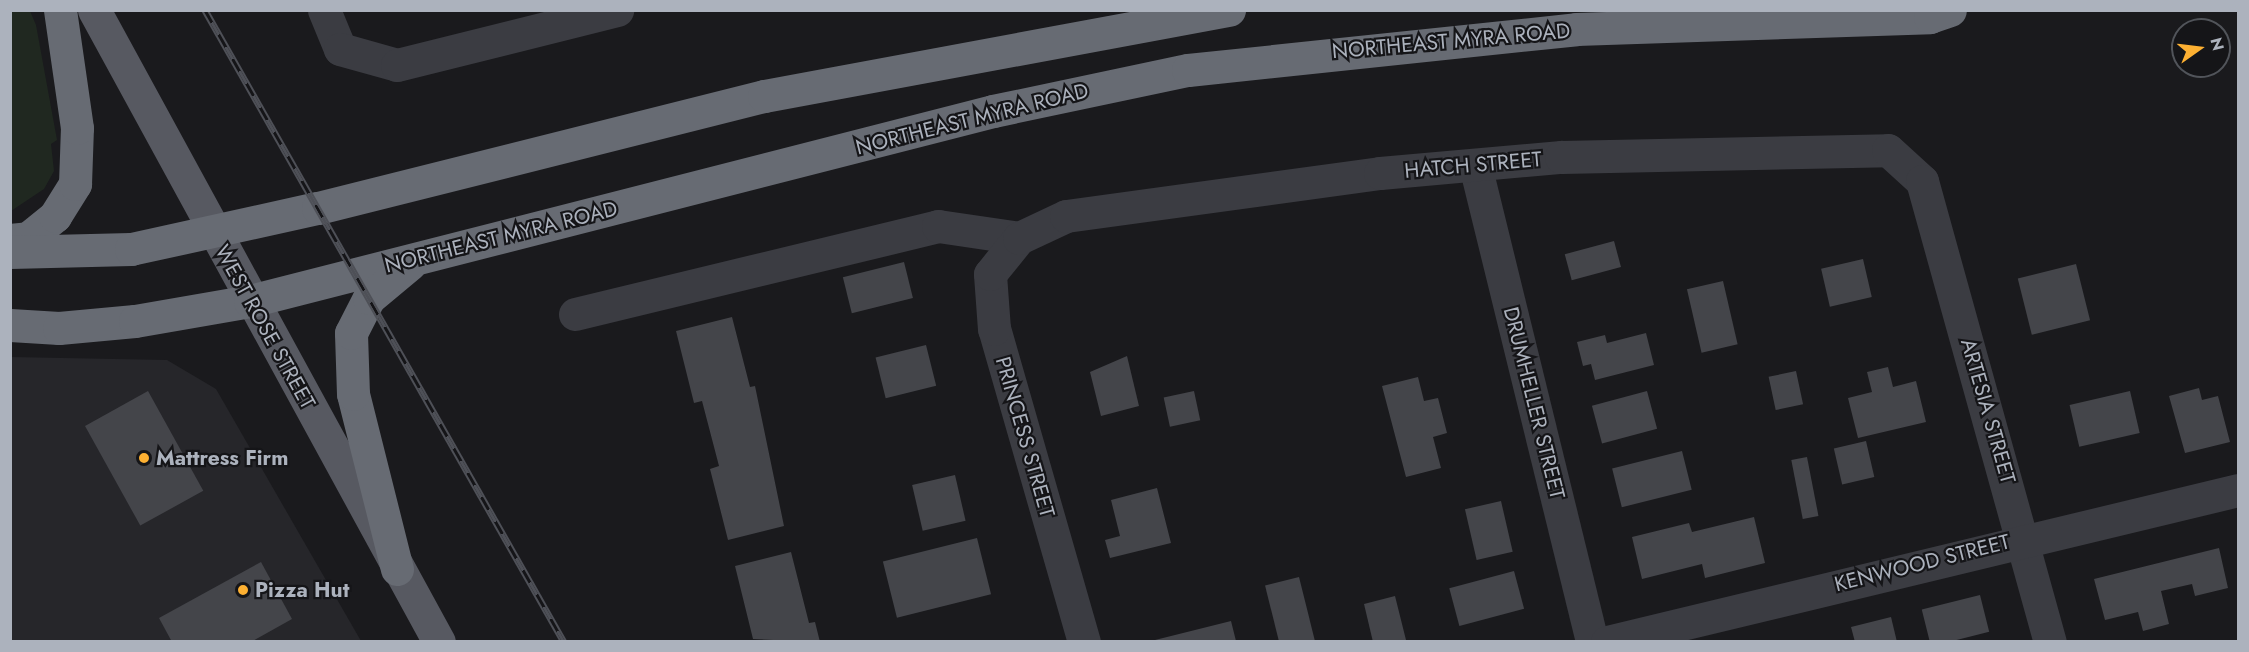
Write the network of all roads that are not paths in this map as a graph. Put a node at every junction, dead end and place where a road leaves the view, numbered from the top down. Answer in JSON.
{"nodes":[{"id":1,"x":60,"y":10,"type":"edge"},
{"id":2,"x":94,"y":10,"type":"edge"},
{"id":3,"x":324,"y":10,"type":"edge"},
{"id":4,"x":617,"y":10,"type":"edge"},
{"id":5,"x":1229,"y":10,"type":"edge"},
{"id":6,"x":1950,"y":10,"type":"edge"},
{"id":7,"x":1475,"y":165,"type":"junction"},
{"id":8,"x":1922,"y":181,"type":"joint"},
{"id":9,"x":213,"y":232,"type":"junction"},
{"id":10,"x":1019,"y":238,"type":"junction"},
{"id":11,"x":10,"y":240,"type":"edge"},
{"id":12,"x":10,"y":252,"type":"edge"},
{"id":13,"x":416,"y":259,"type":"junction"},
{"id":14,"x":250,"y":301,"type":"junction"},
{"id":15,"x":575,"y":314,"type":"dead end"},
{"id":16,"x":10,"y":325,"type":"edge"},
{"id":17,"x":2238,"y":490,"type":"edge"},
{"id":18,"x":2024,"y":538,"type":"junction"},
{"id":19,"x":397,"y":569,"type":"junction"},
{"id":20,"x":439,"y":642,"type":"edge"},
{"id":21,"x":1084,"y":642,"type":"edge"},
{"id":22,"x":1592,"y":642,"type":"edge"},
{"id":23,"x":1607,"y":642,"type":"edge"},
{"id":24,"x":2050,"y":642,"type":"edge"}],
"edges":[{"from":1,"to":11,"type":"highway"},
{"from":2,"to":9,"type":"main road","name":"WEST ROSE STREET"},
{"from":3,"to":4,"type":"street"},
{"from":5,"to":9,"type":"highway"},
{"from":6,"to":13,"type":"highway","name":"NORTHEAST MYRA ROAD"},
{"from":7,"to":8,"type":"street","name":"HATCH STREET"},
{"from":7,"to":10,"type":"street","name":"HATCH STREET"},
{"from":7,"to":22,"type":"street","name":"DRUMHELLER STREET"},
{"from":8,"to":18,"type":"street","name":"ARTESIA STREET"},
{"from":9,"to":12,"type":"highway"},
{"from":9,"to":14,"type":"main road","name":"WEST ROSE STREET"},
{"from":10,"to":15,"type":"street"},
{"from":10,"to":21,"type":"street","name":"PRINCESS STREET"},
{"from":13,"to":14,"type":"highway","name":"NORTHEAST MYRA ROAD"},
{"from":13,"to":19,"type":"highway"},
{"from":14,"to":16,"type":"highway","name":"NORTHEAST MYRA ROAD"},
{"from":14,"to":19,"type":"main road","name":"WEST ROSE STREET"},
{"from":17,"to":18,"type":"street","name":"KENWOOD STREET"},
{"from":18,"to":23,"type":"street","name":"KENWOOD STREET"},
{"from":18,"to":24,"type":"street","name":"ARTESIA STREET"},
{"from":19,"to":20,"type":"main road","name":"WEST ROSE STREET"}]}
